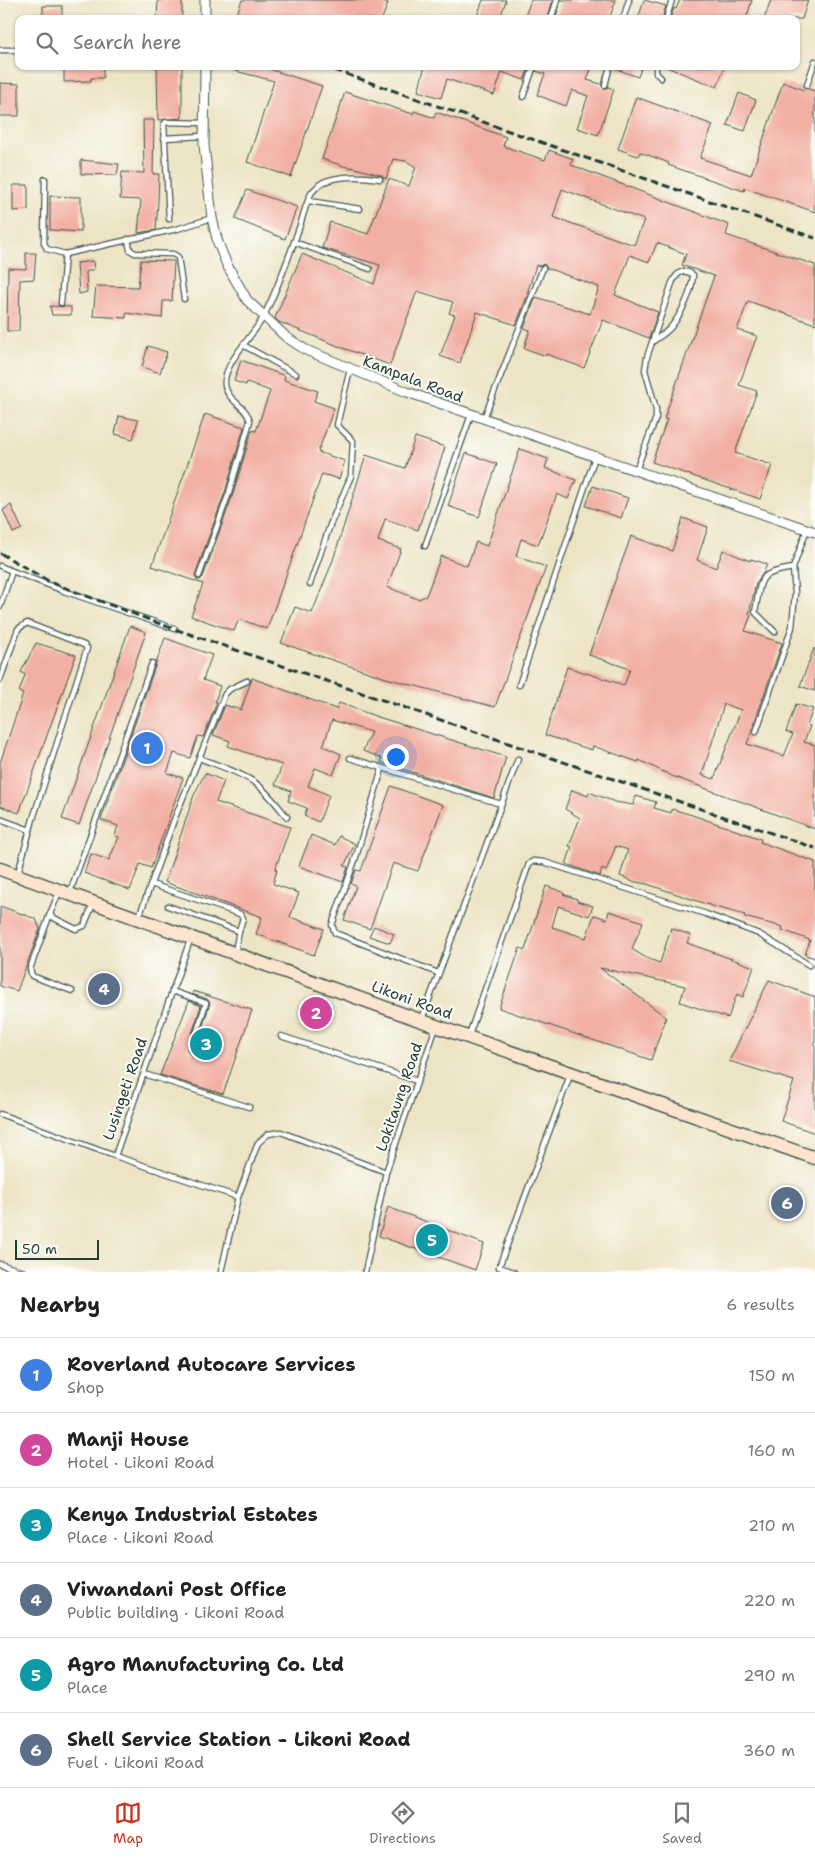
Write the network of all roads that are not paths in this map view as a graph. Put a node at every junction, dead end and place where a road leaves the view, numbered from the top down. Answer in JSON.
{"nodes":[{"id":1,"x":205,"y":0,"type":"edge"},
{"id":2,"x":557,"y":0,"type":"edge"},
{"id":3,"x":629,"y":0,"type":"edge"},
{"id":4,"x":672,"y":0,"type":"edge"},
{"id":5,"x":205,"y":15,"type":"edge"},
{"id":6,"x":552,"y":15,"type":"edge"},
{"id":7,"x":624,"y":15,"type":"edge"},
{"id":8,"x":667,"y":15,"type":"edge"},
{"id":9,"x":0,"y":50,"type":"edge"},
{"id":10,"x":15,"y":50,"type":"edge"},
{"id":11,"x":815,"y":61,"type":"edge"},
{"id":12,"x":205,"y":70,"type":"edge"},
{"id":13,"x":533,"y":70,"type":"edge"},
{"id":14,"x":609,"y":70,"type":"edge"},
{"id":15,"x":656,"y":70,"type":"edge"},
{"id":16,"x":661,"y":78,"type":"dead end"},
{"id":17,"x":605,"y":85,"type":"dead end"},
{"id":18,"x":807,"y":85,"type":"dead end"},
{"id":19,"x":523,"y":97,"type":"dead end"},
{"id":20,"x":204,"y":122,"type":"junction"},
{"id":21,"x":204,"y":136,"type":"junction"},
{"id":22,"x":164,"y":138,"type":"junction"},
{"id":23,"x":46,"y":179,"type":"dead end"},
{"id":24,"x":380,"y":179,"type":"dead end"},
{"id":25,"x":308,"y":201,"type":"junction"},
{"id":26,"x":360,"y":209,"type":"dead end"},
{"id":27,"x":212,"y":218,"type":"junction"},
{"id":28,"x":169,"y":219,"type":"dead end"},
{"id":29,"x":128,"y":239,"type":"junction"},
{"id":30,"x":294,"y":242,"type":"junction"},
{"id":31,"x":65,"y":254,"type":"junction"},
{"id":32,"x":543,"y":268,"type":"dead end"},
{"id":33,"x":370,"y":269,"type":"dead end"},
{"id":34,"x":184,"y":299,"type":"dead end"},
{"id":35,"x":61,"y":304,"type":"dead end"},
{"id":36,"x":263,"y":318,"type":"junction"},
{"id":37,"x":652,"y":342,"type":"junction"},
{"id":38,"x":243,"y":345,"type":"junction"},
{"id":39,"x":350,"y":369,"type":"junction"},
{"id":40,"x":296,"y":374,"type":"dead end"},
{"id":41,"x":471,"y":415,"type":"junction"},
{"id":42,"x":483,"y":419,"type":"junction"},
{"id":43,"x":595,"y":457,"type":"junction"},
{"id":44,"x":636,"y":470,"type":"junction"},
{"id":45,"x":811,"y":531,"type":"edge"},
{"id":46,"x":425,"y":546,"type":"dead end"},
{"id":47,"x":0,"y":566,"type":"edge"},
{"id":48,"x":793,"y":568,"type":"junction"},
{"id":49,"x":12,"y":571,"type":"junction"},
{"id":50,"x":199,"y":576,"type":"dead end"},
{"id":51,"x":310,"y":584,"type":"dead end"},
{"id":52,"x":0,"y":607,"type":"edge"},
{"id":53,"x":175,"y":629,"type":"dead end"},
{"id":54,"x":776,"y":632,"type":"dead end"},
{"id":55,"x":152,"y":663,"type":"dead end"},
{"id":56,"x":0,"y":680,"type":"edge"},
{"id":57,"x":247,"y":681,"type":"dead end"},
{"id":58,"x":518,"y":685,"type":"dead end"},
{"id":59,"x":756,"y":732,"type":"dead end"},
{"id":60,"x":199,"y":758,"type":"junction"},
{"id":61,"x":350,"y":758,"type":"dead end"},
{"id":62,"x":518,"y":759,"type":"dead end"},
{"id":63,"x":382,"y":769,"type":"junction"},
{"id":64,"x":500,"y":804,"type":"junction"},
{"id":65,"x":287,"y":816,"type":"dead end"},
{"id":66,"x":0,"y":819,"type":"edge"},
{"id":67,"x":30,"y":830,"type":"junction"},
{"id":68,"x":0,"y":869,"type":"edge"},
{"id":69,"x":17,"y":875,"type":"junction"},
{"id":70,"x":0,"y":877,"type":"edge"},
{"id":71,"x":151,"y":884,"type":"junction"},
{"id":72,"x":63,"y":895,"type":"junction"},
{"id":73,"x":168,"y":906,"type":"dead end"},
{"id":74,"x":91,"y":909,"type":"junction"},
{"id":75,"x":50,"y":914,"type":"junction"},
{"id":76,"x":139,"y":918,"type":"junction"},
{"id":77,"x":239,"y":931,"type":"junction"},
{"id":78,"x":189,"y":943,"type":"junction"},
{"id":79,"x":234,"y":953,"type":"junction"},
{"id":80,"x":809,"y":964,"type":"dead end"},
{"id":81,"x":438,"y":973,"type":"junction"},
{"id":82,"x":72,"y":991,"type":"dead end"},
{"id":83,"x":172,"y":991,"type":"junction"},
{"id":84,"x":422,"y":1021,"type":"junction"},
{"id":85,"x":435,"y":1030,"type":"junction"},
{"id":86,"x":281,"y":1036,"type":"dead end"},
{"id":87,"x":468,"y":1037,"type":"junction"},
{"id":88,"x":191,"y":1050,"type":"dead end"},
{"id":89,"x":144,"y":1074,"type":"junction"},
{"id":90,"x":570,"y":1075,"type":"junction"},
{"id":91,"x":418,"y":1081,"type":"junction"},
{"id":92,"x":249,"y":1107,"type":"dead end"},
{"id":93,"x":0,"y":1114,"type":"edge"},
{"id":94,"x":115,"y":1156,"type":"junction"},
{"id":95,"x":815,"y":1158,"type":"edge"},
{"id":96,"x":815,"y":1164,"type":"edge"},
{"id":97,"x":386,"y":1172,"type":"junction"},
{"id":98,"x":238,"y":1197,"type":"junction"},
{"id":99,"x":0,"y":1264,"type":"edge"},
{"id":100,"x":24,"y":1272,"type":"edge"},
{"id":101,"x":221,"y":1272,"type":"edge"},
{"id":102,"x":365,"y":1272,"type":"edge"},
{"id":103,"x":514,"y":1272,"type":"edge"}],
"edges":[{"from":1,"to":5,"type":"street"},
{"from":2,"to":6,"type":"lane"},
{"from":3,"to":7,"type":"lane"},
{"from":4,"to":8,"type":"lane"},
{"from":9,"to":10,"type":"lane"},
{"from":11,"to":18,"type":"lane"},
{"from":12,"to":20,"type":"street","name":"Kampala Road"},
{"from":13,"to":19,"type":"lane"},
{"from":14,"to":17,"type":"lane"},
{"from":15,"to":16,"type":"lane"},
{"from":20,"to":21,"type":"street","name":"Kampala Road"},
{"from":20,"to":22,"type":"lane"},
{"from":21,"to":22,"type":"lane"},
{"from":21,"to":27,"type":"street","name":"Kampala Road"},
{"from":22,"to":28,"type":"lane"},
{"from":23,"to":31,"type":"lane"},
{"from":24,"to":25,"type":"lane"},
{"from":25,"to":26,"type":"lane"},
{"from":25,"to":30,"type":"lane"},
{"from":27,"to":29,"type":"lane"},
{"from":27,"to":36,"type":"street","name":"Kampala Road"},
{"from":29,"to":31,"type":"lane"},
{"from":29,"to":34,"type":"lane"},
{"from":30,"to":33,"type":"lane"},
{"from":30,"to":36,"type":"lane"},
{"from":31,"to":35,"type":"lane"},
{"from":32,"to":42,"type":"lane"},
{"from":36,"to":38,"type":"lane"},
{"from":36,"to":39,"type":"street","name":"Kampala Road"},
{"from":37,"to":37,"type":"lane"},
{"from":37,"to":44,"type":"lane"},
{"from":38,"to":40,"type":"lane"},
{"from":38,"to":50,"type":"lane"},
{"from":39,"to":41,"type":"street","name":"Kampala Road"},
{"from":39,"to":51,"type":"lane"},
{"from":41,"to":42,"type":"street","name":"Kampala Road"},
{"from":41,"to":46,"type":"lane"},
{"from":42,"to":43,"type":"street","name":"Kampala Road"},
{"from":43,"to":44,"type":"street","name":"Kampala Road"},
{"from":43,"to":58,"type":"lane"},
{"from":44,"to":45,"type":"street","name":"Kampala Road"},
{"from":45,"to":48,"type":"lane"},
{"from":47,"to":49,"type":"lane"},
{"from":48,"to":54,"type":"lane"},
{"from":48,"to":59,"type":"lane"},
{"from":49,"to":52,"type":"lane"},
{"from":49,"to":53,"type":"lane"},
{"from":55,"to":72,"type":"lane"},
{"from":56,"to":67,"type":"lane"},
{"from":57,"to":60,"type":"lane"},
{"from":60,"to":65,"type":"lane"},
{"from":60,"to":71,"type":"lane"},
{"from":61,"to":63,"type":"lane"},
{"from":62,"to":64,"type":"lane"},
{"from":63,"to":64,"type":"lane"},
{"from":63,"to":81,"type":"lane"},
{"from":64,"to":81,"type":"lane"},
{"from":66,"to":67,"type":"lane"},
{"from":67,"to":69,"type":"lane"},
{"from":68,"to":69,"type":"street","name":"Likoni Road"},
{"from":69,"to":72,"type":"street","name":"Likoni Road"},
{"from":70,"to":72,"type":"street","name":"Likoni Road"},
{"from":71,"to":76,"type":"lane"},
{"from":71,"to":77,"type":"lane"},
{"from":72,"to":74,"type":"street","name":"Likoni Road"},
{"from":72,"to":75,"type":"lane"},
{"from":72,"to":76,"type":"street","name":"Likoni Road"},
{"from":73,"to":77,"type":"lane"},
{"from":74,"to":75,"type":"lane"},
{"from":74,"to":78,"type":"street","name":"Likoni Road"},
{"from":75,"to":82,"type":"lane"},
{"from":76,"to":79,"type":"street","name":"Likoni Road"},
{"from":77,"to":79,"type":"lane"},
{"from":78,"to":83,"type":"lane","name":"Lusingeti Road"},
{"from":78,"to":85,"type":"street","name":"Likoni Road"},
{"from":79,"to":84,"type":"street","name":"Likoni Road"},
{"from":80,"to":87,"type":"lane"},
{"from":81,"to":84,"type":"lane"},
{"from":83,"to":88,"type":"lane"},
{"from":83,"to":89,"type":"lane","name":"Lusingeti Road"},
{"from":84,"to":87,"type":"street","name":"Likoni Road"},
{"from":85,"to":90,"type":"street","name":"Likoni Road"},
{"from":85,"to":91,"type":"lane","name":"Lokitaung Road"},
{"from":86,"to":91,"type":"lane"},
{"from":87,"to":90,"type":"street","name":"Likoni Road"},
{"from":89,"to":92,"type":"lane"},
{"from":89,"to":94,"type":"lane","name":"Lusingeti Road"},
{"from":90,"to":95,"type":"street","name":"Likoni Road"},
{"from":90,"to":96,"type":"street","name":"Likoni Road"},
{"from":90,"to":103,"type":"lane"},
{"from":91,"to":97,"type":"lane","name":"Lokitaung Road"},
{"from":93,"to":94,"type":"lane","name":"Lusingeti Road"},
{"from":94,"to":98,"type":"lane"},
{"from":97,"to":98,"type":"lane","name":"Lokitaung Road"},
{"from":97,"to":102,"type":"lane","name":"Lokitaung Road"},
{"from":98,"to":101,"type":"lane","name":"Lokitaung Road"},
{"from":99,"to":100,"type":"lane"}]}
